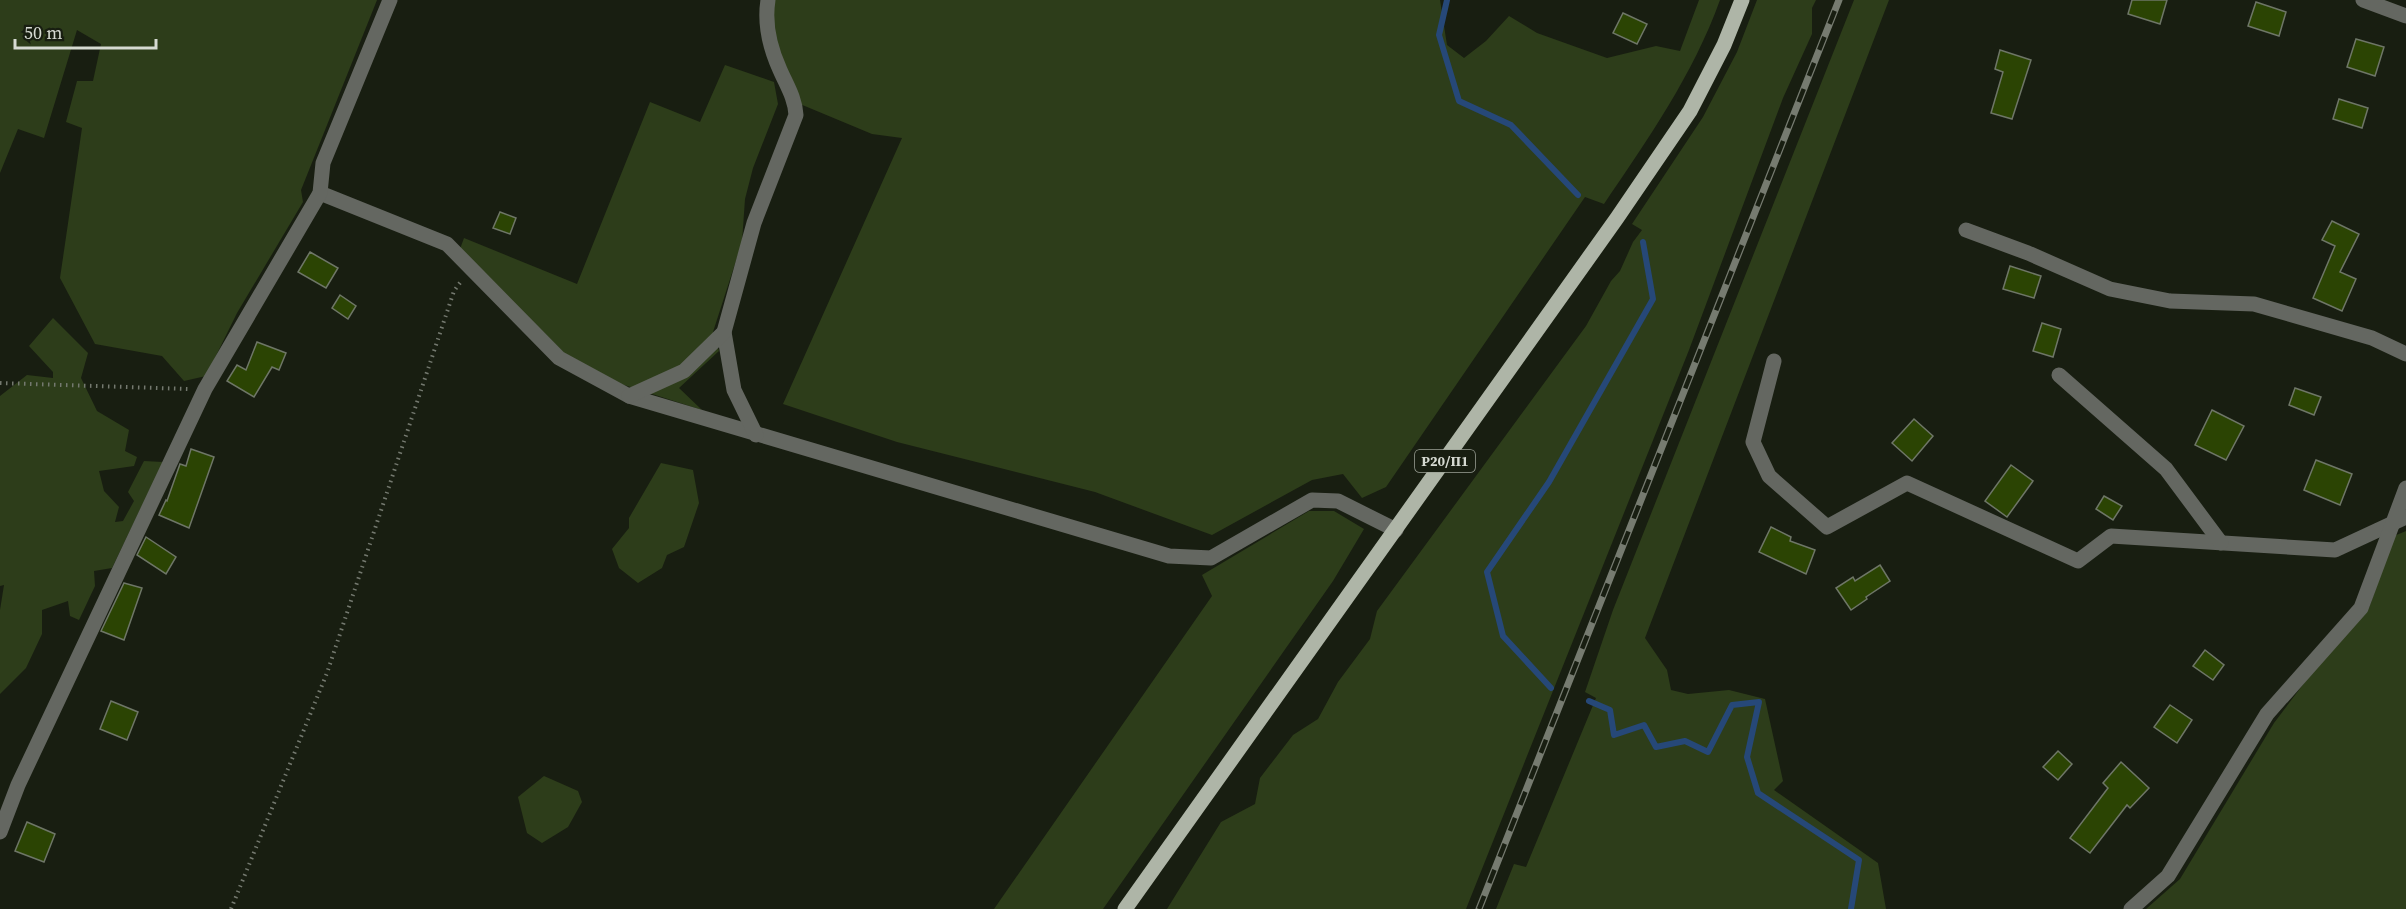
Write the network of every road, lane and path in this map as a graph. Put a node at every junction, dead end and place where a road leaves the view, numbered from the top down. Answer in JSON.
{"nodes":[{"id":1,"x":390,"y":0,"type":"edge"},
{"id":2,"x":768,"y":0,"type":"edge"},
{"id":3,"x":1742,"y":0,"type":"edge"},
{"id":4,"x":2363,"y":0,"type":"edge"},
{"id":5,"x":2406,"y":16,"type":"edge"},
{"id":6,"x":321,"y":193,"type":"junction"},
{"id":7,"x":1966,"y":230,"type":"dead end"},
{"id":8,"x":470,"y":269,"type":"junction"},
{"id":9,"x":724,"y":332,"type":"junction"},
{"id":10,"x":2406,"y":354,"type":"edge"},
{"id":11,"x":1774,"y":361,"type":"dead end"},
{"id":12,"x":2059,"y":375,"type":"dead end"},
{"id":13,"x":0,"y":383,"type":"edge"},
{"id":14,"x":205,"y":389,"type":"junction"},
{"id":15,"x":628,"y":396,"type":"junction"},
{"id":16,"x":756,"y":435,"type":"junction"},
{"id":17,"x":2406,"y":488,"type":"edge"},
{"id":18,"x":2406,"y":517,"type":"edge"},
{"id":19,"x":2391,"y":524,"type":"junction"},
{"id":20,"x":1396,"y":530,"type":"junction"},
{"id":21,"x":2221,"y":543,"type":"junction"},
{"id":22,"x":0,"y":832,"type":"edge"},
{"id":23,"x":231,"y":909,"type":"edge"},
{"id":24,"x":1125,"y":909,"type":"edge"},
{"id":25,"x":2131,"y":909,"type":"edge"}],
"edges":[{"from":1,"to":6,"type":"street"},
{"from":2,"to":9,"type":"street"},
{"from":3,"to":20,"type":"main road","number":"Р20/П1"},
{"from":4,"to":5,"type":"street"},
{"from":6,"to":8,"type":"street"},
{"from":6,"to":14,"type":"street"},
{"from":7,"to":10,"type":"street"},
{"from":8,"to":15,"type":"street"},
{"from":8,"to":23,"type":"path"},
{"from":9,"to":15,"type":"street"},
{"from":9,"to":16,"type":"street"},
{"from":11,"to":21,"type":"street"},
{"from":12,"to":21,"type":"street"},
{"from":13,"to":14,"type":"path"},
{"from":14,"to":22,"type":"street"},
{"from":15,"to":16,"type":"street"},
{"from":16,"to":20,"type":"street"},
{"from":17,"to":19,"type":"street"},
{"from":18,"to":19,"type":"street"},
{"from":19,"to":21,"type":"street"},
{"from":19,"to":25,"type":"street"},
{"from":20,"to":24,"type":"main road","number":"Р20/П1"}]}
